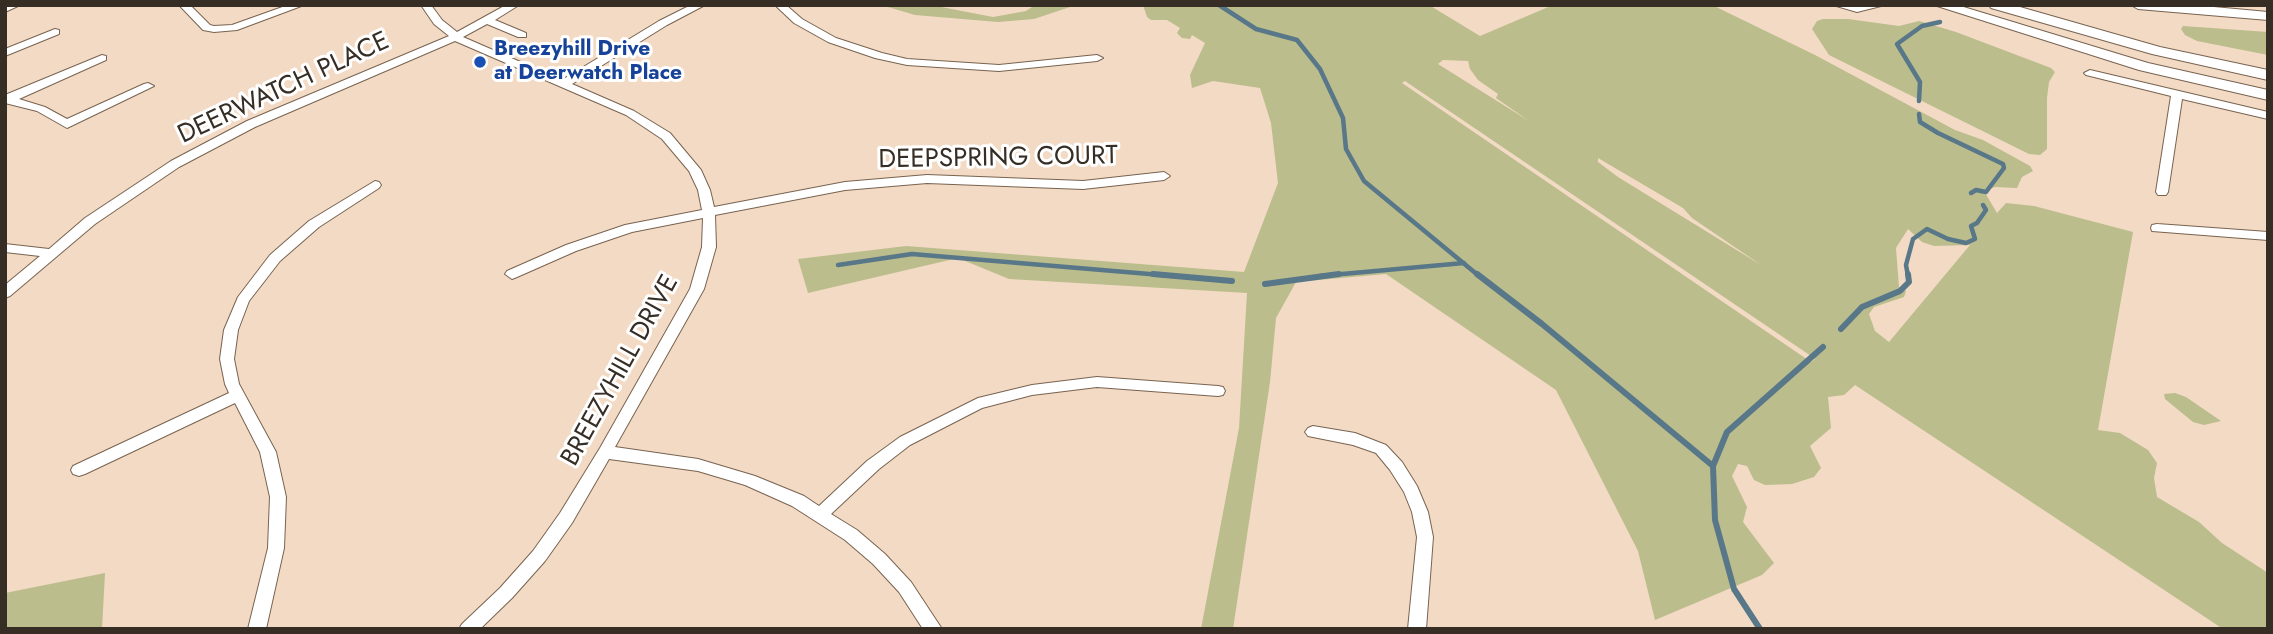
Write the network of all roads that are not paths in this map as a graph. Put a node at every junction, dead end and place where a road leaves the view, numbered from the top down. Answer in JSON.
{"nodes":[{"id":1,"x":184,"y":5,"type":"edge"},
{"id":2,"x":299,"y":5,"type":"edge"},
{"id":3,"x":426,"y":5,"type":"edge"},
{"id":4,"x":514,"y":5,"type":"edge"},
{"id":5,"x":700,"y":5,"type":"edge"},
{"id":6,"x":780,"y":5,"type":"edge"},
{"id":7,"x":1839,"y":5,"type":"edge"},
{"id":8,"x":1880,"y":5,"type":"edge"},
{"id":9,"x":1941,"y":5,"type":"edge"},
{"id":10,"x":1996,"y":5,"type":"edge"},
{"id":11,"x":2138,"y":5,"type":"edge"},
{"id":12,"x":13,"y":6,"type":"edge"},
{"id":13,"x":5,"y":9,"type":"edge"},
{"id":14,"x":2268,"y":16,"type":"edge"},
{"id":15,"x":486,"y":20,"type":"junction"},
{"id":16,"x":55,"y":32,"type":"dead end"},
{"id":17,"x":522,"y":35,"type":"dead end"},
{"id":18,"x":455,"y":37,"type":"junction"},
{"id":19,"x":5,"y":53,"type":"edge"},
{"id":20,"x":102,"y":58,"type":"dead end"},
{"id":21,"x":1097,"y":58,"type":"dead end"},
{"id":22,"x":2090,"y":73,"type":"dead end"},
{"id":23,"x":2268,"y":75,"type":"edge"},
{"id":24,"x":562,"y":85,"type":"junction"},
{"id":25,"x":148,"y":86,"type":"dead end"},
{"id":26,"x":2268,"y":95,"type":"edge"},
{"id":27,"x":2177,"y":96,"type":"junction"},
{"id":28,"x":6,"y":99,"type":"edge"},
{"id":29,"x":2268,"y":116,"type":"edge"},
{"id":30,"x":1164,"y":176,"type":"dead end"},
{"id":31,"x":375,"y":184,"type":"dead end"},
{"id":32,"x":2162,"y":192,"type":"dead end"},
{"id":33,"x":709,"y":212,"type":"junction"},
{"id":34,"x":2157,"y":228,"type":"dead end"},
{"id":35,"x":2268,"y":236,"type":"edge"},
{"id":36,"x":5,"y":248,"type":"edge"},
{"id":37,"x":49,"y":253,"type":"junction"},
{"id":38,"x":512,"y":274,"type":"dead end"},
{"id":39,"x":5,"y":293,"type":"edge"},
{"id":40,"x":1218,"y":391,"type":"dead end"},
{"id":41,"x":238,"y":396,"type":"junction"},
{"id":42,"x":1313,"y":432,"type":"dead end"},
{"id":43,"x":605,"y":452,"type":"junction"},
{"id":44,"x":79,"y":470,"type":"dead end"},
{"id":45,"x":821,"y":514,"type":"junction"},
{"id":46,"x":257,"y":629,"type":"edge"},
{"id":47,"x":468,"y":629,"type":"edge"},
{"id":48,"x":933,"y":629,"type":"edge"},
{"id":49,"x":1417,"y":629,"type":"edge"}],
"edges":[{"from":1,"to":2,"type":"street"},
{"from":3,"to":18,"type":"street","name":"BREEZYHILL DRIVE"},
{"from":4,"to":15,"type":"street","name":"DEERWATCH PLACE"},
{"from":5,"to":24,"type":"street"},
{"from":6,"to":21,"type":"street"},
{"from":7,"to":8,"type":"street"},
{"from":9,"to":26,"type":"main road"},
{"from":10,"to":23,"type":"main road"},
{"from":11,"to":14,"type":"main road"},
{"from":12,"to":13,"type":"street"},
{"from":15,"to":17,"type":"street"},
{"from":15,"to":18,"type":"street","name":"DEERWATCH PLACE"},
{"from":16,"to":19,"type":"street"},
{"from":18,"to":24,"type":"street","name":"BREEZYHILL DRIVE"},
{"from":18,"to":37,"type":"street","name":"DEERWATCH PLACE"},
{"from":20,"to":28,"type":"street"},
{"from":22,"to":27,"type":"street"},
{"from":24,"to":33,"type":"street","name":"BREEZYHILL DRIVE"},
{"from":25,"to":28,"type":"street"},
{"from":27,"to":29,"type":"street"},
{"from":27,"to":32,"type":"street"},
{"from":30,"to":33,"type":"street","name":"DEEPSPRING COURT"},
{"from":31,"to":41,"type":"street"},
{"from":33,"to":38,"type":"street","name":"DEEPSPRING COURT"},
{"from":33,"to":43,"type":"street","name":"BREEZYHILL DRIVE"},
{"from":34,"to":35,"type":"street"},
{"from":36,"to":37,"type":"street"},
{"from":37,"to":39,"type":"street","name":"DEERWATCH PLACE"},
{"from":40,"to":45,"type":"street"},
{"from":41,"to":44,"type":"street"},
{"from":41,"to":46,"type":"street"},
{"from":42,"to":49,"type":"street"},
{"from":43,"to":45,"type":"street"},
{"from":43,"to":47,"type":"street","name":"BREEZYHILL DRIVE"},
{"from":45,"to":48,"type":"street"}]}
